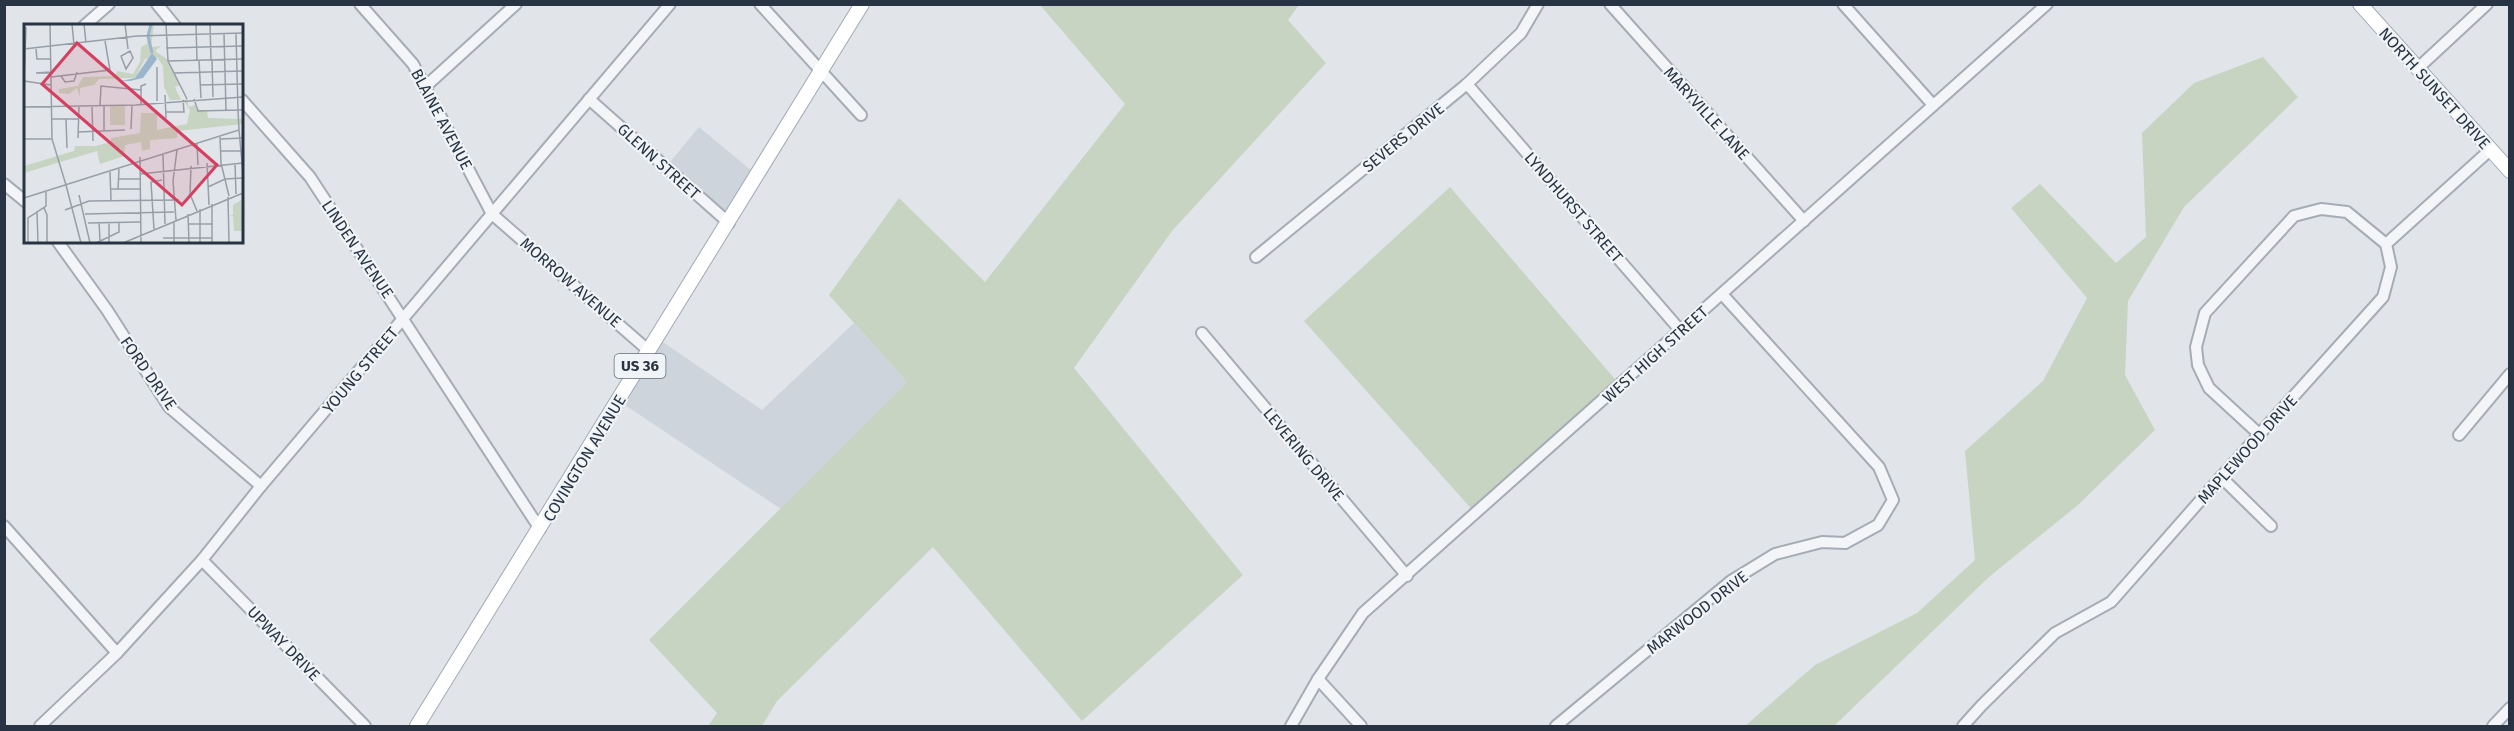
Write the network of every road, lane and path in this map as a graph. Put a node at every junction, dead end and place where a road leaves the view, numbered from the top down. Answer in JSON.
{"nodes":[{"id":1,"x":109,"y":4,"type":"edge"},
{"id":2,"x":157,"y":4,"type":"edge"},
{"id":3,"x":360,"y":4,"type":"edge"},
{"id":4,"x":516,"y":4,"type":"edge"},
{"id":5,"x":670,"y":4,"type":"edge"},
{"id":6,"x":760,"y":4,"type":"edge"},
{"id":7,"x":862,"y":4,"type":"edge"},
{"id":8,"x":1538,"y":4,"type":"edge"},
{"id":9,"x":1610,"y":4,"type":"edge"},
{"id":10,"x":1843,"y":4,"type":"edge"},
{"id":11,"x":2047,"y":4,"type":"edge"},
{"id":12,"x":2360,"y":4,"type":"edge"},
{"id":13,"x":2487,"y":4,"type":"edge"},
{"id":14,"x":86,"y":24,"type":"edge"},
{"id":15,"x":173,"y":24,"type":"edge"},
{"id":16,"x":2417,"y":69,"type":"junction"},
{"id":17,"x":821,"y":72,"type":"junction"},
{"id":18,"x":1467,"y":84,"type":"junction"},
{"id":19,"x":426,"y":86,"type":"junction"},
{"id":20,"x":589,"y":99,"type":"junction"},
{"id":21,"x":243,"y":101,"type":"edge"},
{"id":22,"x":1933,"y":105,"type":"junction"},
{"id":23,"x":861,"y":115,"type":"dead end"},
{"id":24,"x":2490,"y":150,"type":"junction"},
{"id":25,"x":2510,"y":171,"type":"edge"},
{"id":26,"x":4,"y":184,"type":"edge"},
{"id":27,"x":24,"y":200,"type":"edge"},
{"id":28,"x":492,"y":214,"type":"junction"},
{"id":29,"x":1804,"y":221,"type":"junction"},
{"id":30,"x":729,"y":223,"type":"junction"},
{"id":31,"x":59,"y":243,"type":"edge"},
{"id":32,"x":2386,"y":244,"type":"junction"},
{"id":33,"x":1256,"y":257,"type":"dead end"},
{"id":34,"x":1722,"y":294,"type":"junction"},
{"id":35,"x":404,"y":318,"type":"junction"},
{"id":36,"x":1680,"y":330,"type":"junction"},
{"id":37,"x":1202,"y":333,"type":"dead end"},
{"id":38,"x":649,"y":351,"type":"junction"},
{"id":39,"x":2510,"y":374,"type":"edge"},
{"id":40,"x":2259,"y":434,"type":"junction"},
{"id":41,"x":2459,"y":435,"type":"dead end"},
{"id":42,"x":2221,"y":477,"type":"junction"},
{"id":43,"x":261,"y":486,"type":"junction"},
{"id":44,"x":4,"y":526,"type":"edge"},
{"id":45,"x":2271,"y":526,"type":"dead end"},
{"id":46,"x":540,"y":530,"type":"junction"},
{"id":47,"x":202,"y":560,"type":"junction"},
{"id":48,"x":1407,"y":576,"type":"junction"},
{"id":49,"x":117,"y":653,"type":"junction"},
{"id":50,"x":1318,"y":679,"type":"junction"},
{"id":51,"x":2510,"y":708,"type":"edge"},
{"id":52,"x":40,"y":726,"type":"edge"},
{"id":53,"x":365,"y":726,"type":"edge"},
{"id":54,"x":417,"y":726,"type":"edge"},
{"id":55,"x":1291,"y":726,"type":"edge"},
{"id":56,"x":1361,"y":726,"type":"edge"},
{"id":57,"x":1556,"y":726,"type":"edge"},
{"id":58,"x":1963,"y":726,"type":"edge"},
{"id":59,"x":2493,"y":726,"type":"edge"}],
"edges":[{"from":1,"to":14,"type":"street"},
{"from":2,"to":15,"type":"street"},
{"from":3,"to":19,"type":"street","name":"BLAINE AVENUE"},
{"from":4,"to":19,"type":"street"},
{"from":5,"to":20,"type":"street","name":"YOUNG STREET"},
{"from":6,"to":17,"type":"street"},
{"from":7,"to":17,"type":"main road","name":"COVINGTON AVENUE","number":"US 36"},
{"from":8,"to":18,"type":"street","name":"SEVERS DRIVE"},
{"from":9,"to":29,"type":"street","name":"MARYVILLE LANE"},
{"from":10,"to":22,"type":"street"},
{"from":11,"to":22,"type":"street","name":"WEST HIGH STREET"},
{"from":12,"to":16,"type":"main road","name":"NORTH SUNSET DRIVE"},
{"from":13,"to":16,"type":"street"},
{"from":16,"to":24,"type":"main road","name":"NORTH SUNSET DRIVE"},
{"from":17,"to":23,"type":"street"},
{"from":17,"to":30,"type":"main road","name":"COVINGTON AVENUE","number":"US 36"},
{"from":18,"to":33,"type":"street","name":"SEVERS DRIVE"},
{"from":18,"to":36,"type":"street","name":"LYNDHURST STREET"},
{"from":19,"to":28,"type":"street","name":"BLAINE AVENUE"},
{"from":20,"to":28,"type":"street","name":"YOUNG STREET"},
{"from":20,"to":30,"type":"street","name":"GLENN STREET"},
{"from":21,"to":35,"type":"street","name":"LINDEN AVENUE"},
{"from":22,"to":29,"type":"street","name":"WEST HIGH STREET"},
{"from":24,"to":25,"type":"main road","name":"NORTH SUNSET DRIVE"},
{"from":24,"to":32,"type":"street"},
{"from":26,"to":27,"type":"street"},
{"from":28,"to":35,"type":"street","name":"YOUNG STREET"},
{"from":28,"to":38,"type":"street","name":"MORROW AVENUE"},
{"from":29,"to":34,"type":"street","name":"WEST HIGH STREET"},
{"from":30,"to":38,"type":"main road","name":"COVINGTON AVENUE","number":"US 36"},
{"from":31,"to":43,"type":"street","name":"FORD DRIVE"},
{"from":32,"to":40,"type":"street","name":"MAPLEWOOD DRIVE"},
{"from":32,"to":40,"type":"street"},
{"from":34,"to":36,"type":"street","name":"WEST HIGH STREET"},
{"from":34,"to":57,"type":"street","name":"MARWOOD DRIVE"},
{"from":35,"to":43,"type":"street","name":"YOUNG STREET"},
{"from":35,"to":46,"type":"street","name":"LINDEN AVENUE"},
{"from":36,"to":48,"type":"street","name":"WEST HIGH STREET"},
{"from":37,"to":48,"type":"street","name":"LEVERING DRIVE"},
{"from":38,"to":46,"type":"main road","name":"COVINGTON AVENUE","number":"US 36"},
{"from":39,"to":41,"type":"street"},
{"from":40,"to":42,"type":"street","name":"MAPLEWOOD DRIVE"},
{"from":42,"to":45,"type":"street"},
{"from":42,"to":58,"type":"street","name":"MAPLEWOOD DRIVE"},
{"from":43,"to":47,"type":"street","name":"YOUNG STREET"},
{"from":44,"to":49,"type":"street"},
{"from":46,"to":54,"type":"main road","name":"COVINGTON AVENUE","number":"US 36"},
{"from":47,"to":49,"type":"street","name":"YOUNG STREET"},
{"from":47,"to":53,"type":"street","name":"UPWAY DRIVE"},
{"from":48,"to":50,"type":"street","name":"WEST HIGH STREET"},
{"from":49,"to":52,"type":"street","name":"YOUNG STREET"},
{"from":50,"to":55,"type":"street","name":"WEST HIGH STREET"},
{"from":50,"to":56,"type":"street"},
{"from":51,"to":59,"type":"street"}]}
